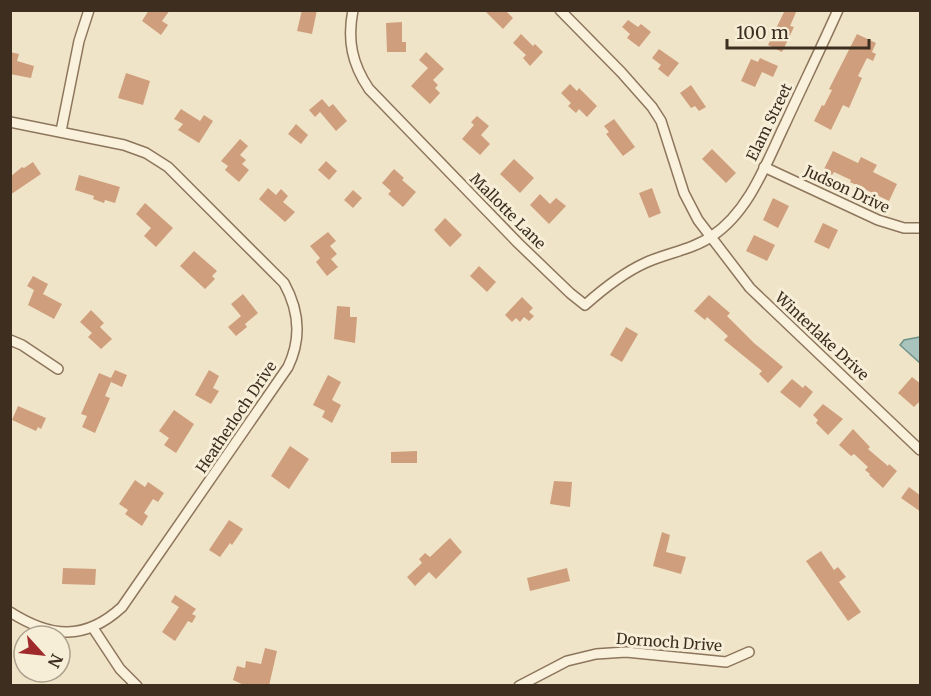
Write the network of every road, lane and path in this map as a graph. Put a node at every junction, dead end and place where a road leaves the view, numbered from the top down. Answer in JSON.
{"nodes":[{"id":1,"x":89,"y":10,"type":"edge"},
{"id":2,"x":353,"y":10,"type":"edge"},
{"id":3,"x":560,"y":10,"type":"edge"},
{"id":4,"x":838,"y":10,"type":"edge"},
{"id":5,"x":10,"y":122,"type":"edge"},
{"id":6,"x":61,"y":131,"type":"junction"},
{"id":7,"x":764,"y":167,"type":"junction"},
{"id":8,"x":921,"y":228,"type":"edge"},
{"id":9,"x":712,"y":236,"type":"junction"},
{"id":10,"x":10,"y":340,"type":"edge"},
{"id":11,"x":58,"y":369,"type":"dead end"},
{"id":12,"x":921,"y":450,"type":"edge"},
{"id":13,"x":10,"y":612,"type":"edge"},
{"id":14,"x":93,"y":628,"type":"junction"},
{"id":15,"x":749,"y":652,"type":"dead end"},
{"id":16,"x":137,"y":686,"type":"edge"},
{"id":17,"x":519,"y":686,"type":"edge"}],
"edges":[{"from":1,"to":6,"type":"street"},
{"from":2,"to":9,"type":"street","name":"Mallotte Lane"},
{"from":3,"to":9,"type":"street","name":"Winterlake Drive"},
{"from":4,"to":7,"type":"street","name":"Elam Street"},
{"from":5,"to":6,"type":"street","name":"Heatherloch Drive"},
{"from":6,"to":14,"type":"street","name":"Heatherloch Drive"},
{"from":7,"to":8,"type":"street","name":"Judson Drive"},
{"from":7,"to":9,"type":"street","name":"Elam Street"},
{"from":9,"to":12,"type":"street","name":"Winterlake Drive"},
{"from":10,"to":11,"type":"street"},
{"from":13,"to":14,"type":"street","name":"Heatherloch Drive"},
{"from":14,"to":16,"type":"street"},
{"from":15,"to":17,"type":"street","name":"Dornoch Drive"}]}
